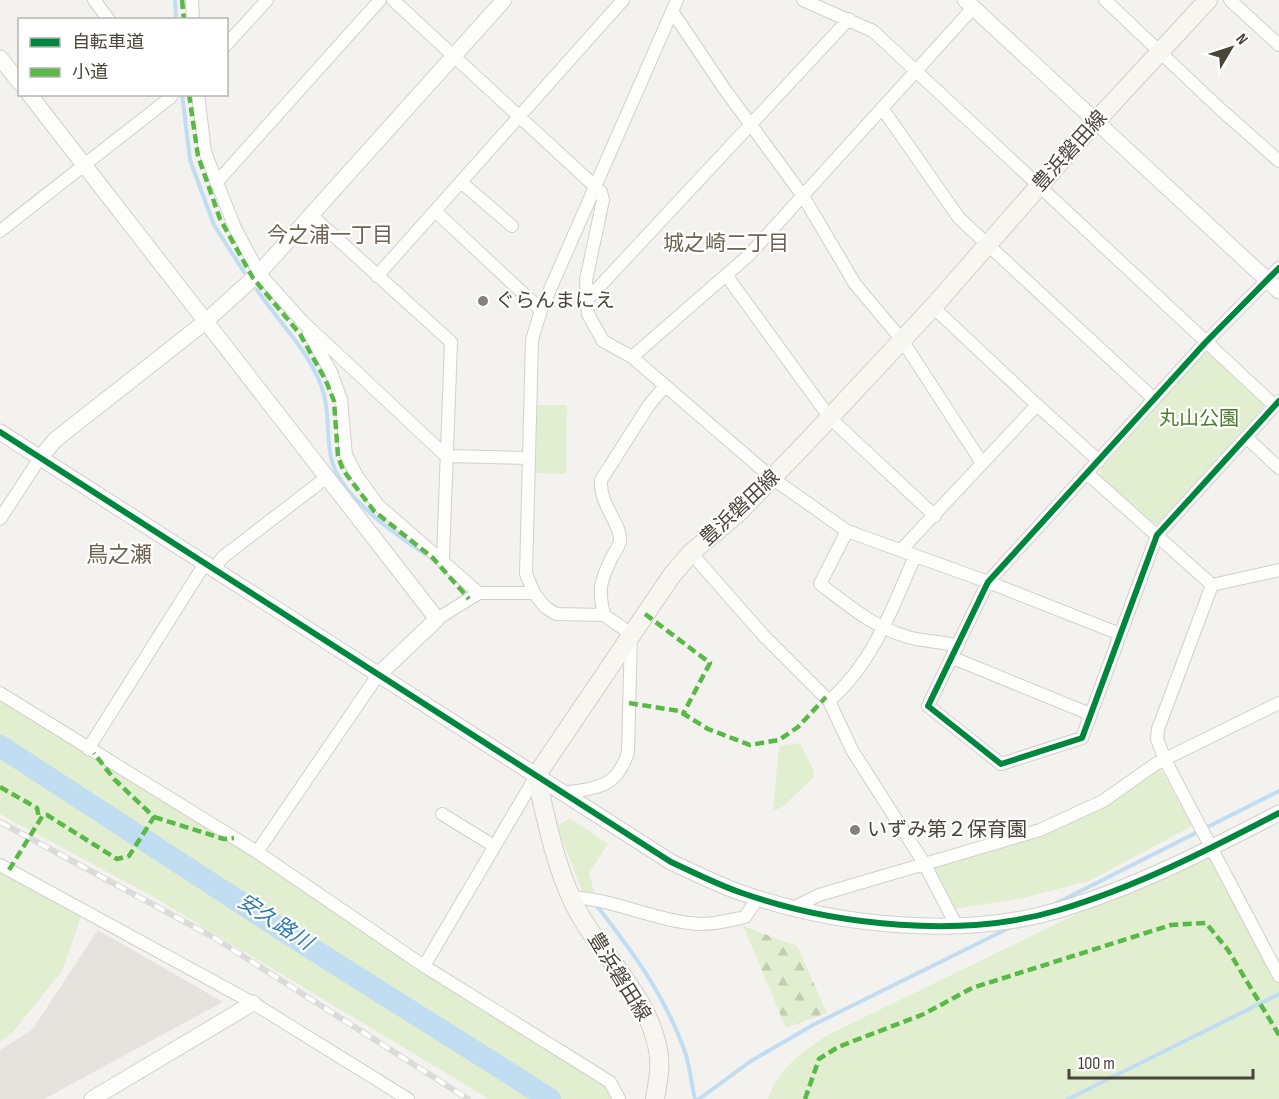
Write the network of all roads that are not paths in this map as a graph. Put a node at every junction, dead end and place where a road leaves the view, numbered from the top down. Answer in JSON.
{"nodes":[{"id":1,"x":94,"y":0,"type":"edge"},
{"id":2,"x":192,"y":0,"type":"edge"},
{"id":3,"x":267,"y":0,"type":"edge"},
{"id":4,"x":380,"y":0,"type":"edge"},
{"id":5,"x":393,"y":0,"type":"edge"},
{"id":6,"x":504,"y":0,"type":"edge"},
{"id":7,"x":623,"y":0,"type":"edge"},
{"id":8,"x":803,"y":0,"type":"edge"},
{"id":9,"x":1105,"y":0,"type":"edge"},
{"id":10,"x":1208,"y":0,"type":"edge"},
{"id":11,"x":1230,"y":0,"type":"edge"},
{"id":12,"x":969,"y":4,"type":"edge"},
{"id":13,"x":674,"y":5,"type":"edge"},
{"id":14,"x":108,"y":18,"type":"edge"},
{"id":15,"x":193,"y":18,"type":"edge"},
{"id":16,"x":849,"y":20,"type":"junction"},
{"id":17,"x":228,"y":43,"type":"edge"},
{"id":18,"x":1279,"y":45,"type":"edge"},
{"id":19,"x":1162,"y":52,"type":"junction"},
{"id":20,"x":454,"y":57,"type":"junction"},
{"id":21,"x":0,"y":58,"type":"edge"},
{"id":22,"x":916,"y":72,"type":"junction"},
{"id":23,"x":18,"y":80,"type":"edge"},
{"id":24,"x":31,"y":96,"type":"edge"},
{"id":25,"x":170,"y":96,"type":"edge"},
{"id":26,"x":198,"y":96,"type":"edge"},
{"id":27,"x":882,"y":108,"type":"junction"},
{"id":28,"x":520,"y":116,"type":"junction"},
{"id":29,"x":1096,"y":121,"type":"junction"},
{"id":30,"x":752,"y":126,"type":"junction"},
{"id":31,"x":1279,"y":161,"type":"edge"},
{"id":32,"x":85,"y":165,"type":"junction"},
{"id":33,"x":461,"y":182,"type":"junction"},
{"id":34,"x":216,"y":183,"type":"junction"},
{"id":35,"x":1039,"y":185,"type":"junction"},
{"id":36,"x":596,"y":186,"type":"junction"},
{"id":37,"x":803,"y":196,"type":"junction"},
{"id":38,"x":435,"y":211,"type":"junction"},
{"id":39,"x":311,"y":215,"type":"junction"},
{"id":40,"x":512,"y":226,"type":"dead end"},
{"id":41,"x":0,"y":231,"type":"edge"},
{"id":42,"x":987,"y":244,"type":"junction"},
{"id":43,"x":1279,"y":268,"type":"edge"},
{"id":44,"x":259,"y":273,"type":"junction"},
{"id":45,"x":726,"y":275,"type":"junction"},
{"id":46,"x":377,"y":276,"type":"junction"},
{"id":47,"x":1274,"y":286,"type":"edge"},
{"id":48,"x":586,"y":301,"type":"junction"},
{"id":49,"x":933,"y":307,"type":"junction"},
{"id":50,"x":541,"y":310,"type":"junction"},
{"id":51,"x":302,"y":321,"type":"junction"},
{"id":52,"x":205,"y":322,"type":"junction"},
{"id":53,"x":902,"y":340,"type":"junction"},
{"id":54,"x":1206,"y":343,"type":"junction"},
{"id":55,"x":632,"y":357,"type":"junction"},
{"id":56,"x":665,"y":386,"type":"junction"},
{"id":57,"x":1154,"y":399,"type":"junction"},
{"id":58,"x":1277,"y":403,"type":"edge"},
{"id":59,"x":1037,"y":405,"type":"junction"},
{"id":60,"x":830,"y":418,"type":"junction"},
{"id":61,"x":0,"y":432,"type":"edge"},
{"id":62,"x":1246,"y":437,"type":"junction"},
{"id":63,"x":446,"y":456,"type":"junction"},
{"id":64,"x":40,"y":458,"type":"junction"},
{"id":65,"x":529,"y":458,"type":"junction"},
{"id":66,"x":1099,"y":461,"type":"junction"},
{"id":67,"x":982,"y":463,"type":"junction"},
{"id":68,"x":1279,"y":468,"type":"edge"},
{"id":69,"x":1088,"y":474,"type":"junction"},
{"id":70,"x":327,"y":477,"type":"junction"},
{"id":71,"x":772,"y":477,"type":"junction"},
{"id":72,"x":935,"y":516,"type":"junction"},
{"id":73,"x":0,"y":519,"type":"edge"},
{"id":74,"x":847,"y":531,"type":"junction"},
{"id":75,"x":1157,"y":535,"type":"junction"},
{"id":76,"x":900,"y":550,"type":"junction"},
{"id":77,"x":691,"y":553,"type":"junction"},
{"id":78,"x":915,"y":556,"type":"junction"},
{"id":79,"x":443,"y":558,"type":"junction"},
{"id":80,"x":209,"y":568,"type":"junction"},
{"id":81,"x":1279,"y":570,"type":"edge"},
{"id":82,"x":988,"y":582,"type":"junction"},
{"id":83,"x":1212,"y":585,"type":"junction"},
{"id":84,"x":479,"y":592,"type":"junction"},
{"id":85,"x":534,"y":593,"type":"junction"},
{"id":86,"x":604,"y":615,"type":"junction"},
{"id":87,"x":437,"y":619,"type":"junction"},
{"id":88,"x":884,"y":628,"type":"junction"},
{"id":89,"x":631,"y":634,"type":"junction"},
{"id":90,"x":1120,"y":634,"type":"junction"},
{"id":91,"x":956,"y":652,"type":"junction"},
{"id":92,"x":378,"y":675,"type":"junction"},
{"id":93,"x":0,"y":693,"type":"edge"},
{"id":94,"x":830,"y":700,"type":"junction"},
{"id":95,"x":1279,"y":703,"type":"edge"},
{"id":96,"x":1090,"y":714,"type":"junction"},
{"id":97,"x":88,"y":749,"type":"junction"},
{"id":98,"x":1165,"y":760,"type":"junction"},
{"id":99,"x":536,"y":776,"type":"junction"},
{"id":100,"x":562,"y":793,"type":"junction"},
{"id":101,"x":442,"y":813,"type":"dead end"},
{"id":102,"x":1279,"y":813,"type":"edge"},
{"id":103,"x":494,"y":846,"type":"junction"},
{"id":104,"x":1212,"y":848,"type":"junction"},
{"id":105,"x":257,"y":852,"type":"junction"},
{"id":106,"x":924,"y":862,"type":"junction"},
{"id":107,"x":0,"y":866,"type":"edge"},
{"id":108,"x":570,"y":897,"type":"junction"},
{"id":109,"x":758,"y":898,"type":"junction"},
{"id":110,"x":793,"y":908,"type":"junction"},
{"id":111,"x":956,"y":925,"type":"junction"},
{"id":112,"x":424,"y":966,"type":"junction"},
{"id":113,"x":1279,"y":976,"type":"edge"},
{"id":114,"x":253,"y":1003,"type":"junction"},
{"id":115,"x":114,"y":1093,"type":"edge"},
{"id":116,"x":92,"y":1099,"type":"edge"},
{"id":117,"x":408,"y":1099,"type":"edge"},
{"id":118,"x":619,"y":1099,"type":"edge"},
{"id":119,"x":655,"y":1099,"type":"edge"}],
"edges":[{"from":1,"to":14,"type":"street"},
{"from":2,"to":15,"type":"street"},
{"from":3,"to":17,"type":"street"},
{"from":4,"to":34,"type":"street"},
{"from":5,"to":20,"type":"street"},
{"from":6,"to":20,"type":"street"},
{"from":7,"to":28,"type":"street"},
{"from":8,"to":16,"type":"street"},
{"from":9,"to":19,"type":"street"},
{"from":10,"to":19,"type":"main road","name":"豊浜磐田線"},
{"from":11,"to":18,"type":"street"},
{"from":12,"to":22,"type":"street"},
{"from":12,"to":29,"type":"street"},
{"from":13,"to":30,"type":"street"},
{"from":13,"to":36,"type":"street"},
{"from":16,"to":22,"type":"street"},
{"from":16,"to":30,"type":"street"},
{"from":19,"to":29,"type":"main road","name":"豊浜磐田線"},
{"from":19,"to":31,"type":"street"},
{"from":20,"to":28,"type":"street"},
{"from":20,"to":39,"type":"street"},
{"from":21,"to":23,"type":"street"},
{"from":22,"to":27,"type":"street"},
{"from":22,"to":35,"type":"street"},
{"from":24,"to":32,"type":"street"},
{"from":25,"to":32,"type":"street"},
{"from":26,"to":34,"type":"street"},
{"from":27,"to":37,"type":"street"},
{"from":27,"to":42,"type":"street"},
{"from":28,"to":33,"type":"street"},
{"from":28,"to":36,"type":"street"},
{"from":29,"to":35,"type":"main road","name":"豊浜磐田線"},
{"from":29,"to":47,"type":"street"},
{"from":30,"to":37,"type":"street"},
{"from":30,"to":48,"type":"street"},
{"from":32,"to":41,"type":"street"},
{"from":32,"to":52,"type":"street"},
{"from":33,"to":38,"type":"street"},
{"from":33,"to":40,"type":"street"},
{"from":34,"to":44,"type":"street"},
{"from":35,"to":42,"type":"main road","name":"豊浜磐田線"},
{"from":35,"to":54,"type":"street"},
{"from":36,"to":48,"type":"street"},
{"from":36,"to":50,"type":"street"},
{"from":37,"to":45,"type":"street"},
{"from":37,"to":53,"type":"street"},
{"from":38,"to":46,"type":"street"},
{"from":38,"to":50,"type":"street"},
{"from":39,"to":44,"type":"street"},
{"from":39,"to":46,"type":"street"},
{"from":42,"to":49,"type":"main road","name":"豊浜磐田線"},
{"from":42,"to":57,"type":"street"},
{"from":43,"to":47,"type":"street"},
{"from":44,"to":51,"type":"street"},
{"from":44,"to":52,"type":"street"},
{"from":45,"to":55,"type":"street"},
{"from":45,"to":60,"type":"street"},
{"from":46,"to":63,"type":"street"},
{"from":47,"to":54,"type":"street"},
{"from":48,"to":55,"type":"street"},
{"from":49,"to":53,"type":"main road","name":"豊浜磐田線"},
{"from":49,"to":59,"type":"street"},
{"from":50,"to":65,"type":"street"},
{"from":51,"to":63,"type":"street"},
{"from":51,"to":79,"type":"street"},
{"from":52,"to":64,"type":"street"},
{"from":52,"to":70,"type":"street"},
{"from":53,"to":60,"type":"main road","name":"豊浜磐田線"},
{"from":53,"to":67,"type":"street"},
{"from":54,"to":57,"type":"street"},
{"from":54,"to":58,"type":"street"},
{"from":55,"to":56,"type":"street"},
{"from":56,"to":71,"type":"street"},
{"from":56,"to":86,"type":"street"},
{"from":57,"to":66,"type":"street"},
{"from":58,"to":62,"type":"street"},
{"from":59,"to":66,"type":"street"},
{"from":59,"to":67,"type":"street"},
{"from":60,"to":71,"type":"main road","name":"豊浜磐田線"},
{"from":60,"to":72,"type":"street"},
{"from":61,"to":64,"type":"street"},
{"from":62,"to":68,"type":"street"},
{"from":62,"to":75,"type":"street"},
{"from":63,"to":65,"type":"street"},
{"from":63,"to":79,"type":"street"},
{"from":64,"to":73,"type":"street"},
{"from":64,"to":80,"type":"street"},
{"from":65,"to":85,"type":"street"},
{"from":66,"to":69,"type":"street"},
{"from":67,"to":72,"type":"street"},
{"from":69,"to":75,"type":"street"},
{"from":69,"to":82,"type":"street"},
{"from":70,"to":80,"type":"street"},
{"from":70,"to":87,"type":"street"},
{"from":71,"to":74,"type":"street"},
{"from":71,"to":77,"type":"main road","name":"豊浜磐田線"},
{"from":72,"to":76,"type":"street"},
{"from":74,"to":76,"type":"street"},
{"from":74,"to":88,"type":"street"},
{"from":75,"to":83,"type":"street"},
{"from":75,"to":90,"type":"street"},
{"from":76,"to":78,"type":"street"},
{"from":77,"to":89,"type":"main road","name":"豊浜磐田線"},
{"from":77,"to":94,"type":"street"},
{"from":78,"to":82,"type":"street"},
{"from":78,"to":88,"type":"street"},
{"from":79,"to":84,"type":"street"},
{"from":80,"to":92,"type":"street"},
{"from":80,"to":97,"type":"street"},
{"from":81,"to":83,"type":"street"},
{"from":82,"to":90,"type":"street"},
{"from":82,"to":91,"type":"street"},
{"from":83,"to":98,"type":"street"},
{"from":84,"to":85,"type":"street"},
{"from":84,"to":87,"type":"street"},
{"from":85,"to":86,"type":"street"},
{"from":86,"to":89,"type":"street"},
{"from":87,"to":92,"type":"street"},
{"from":88,"to":91,"type":"street"},
{"from":88,"to":94,"type":"street"},
{"from":89,"to":99,"type":"main road","name":"豊浜磐田線"},
{"from":89,"to":100,"type":"street"},
{"from":90,"to":96,"type":"street"},
{"from":91,"to":96,"type":"street"},
{"from":91,"to":96,"type":"street"},
{"from":92,"to":99,"type":"street"},
{"from":92,"to":105,"type":"street"},
{"from":93,"to":97,"type":"street"},
{"from":94,"to":106,"type":"street"},
{"from":95,"to":98,"type":"street"},
{"from":97,"to":105,"type":"street"},
{"from":98,"to":104,"type":"street"},
{"from":98,"to":106,"type":"street"},
{"from":99,"to":100,"type":"street"},
{"from":99,"to":103,"type":"street"},
{"from":99,"to":108,"type":"main road","name":"豊浜磐田線"},
{"from":100,"to":109,"type":"street"},
{"from":101,"to":103,"type":"street"},
{"from":102,"to":104,"type":"street"},
{"from":103,"to":112,"type":"street"},
{"from":104,"to":111,"type":"street"},
{"from":104,"to":113,"type":"street"},
{"from":105,"to":112,"type":"street"},
{"from":106,"to":110,"type":"street"},
{"from":106,"to":111,"type":"street"},
{"from":107,"to":114,"type":"street"},
{"from":108,"to":109,"type":"street"},
{"from":108,"to":119,"type":"main road","name":"豊浜磐田線"},
{"from":109,"to":110,"type":"street"},
{"from":110,"to":111,"type":"street"},
{"from":112,"to":118,"type":"street"},
{"from":114,"to":115,"type":"street"},
{"from":114,"to":117,"type":"street"},
{"from":115,"to":116,"type":"street"}]}
